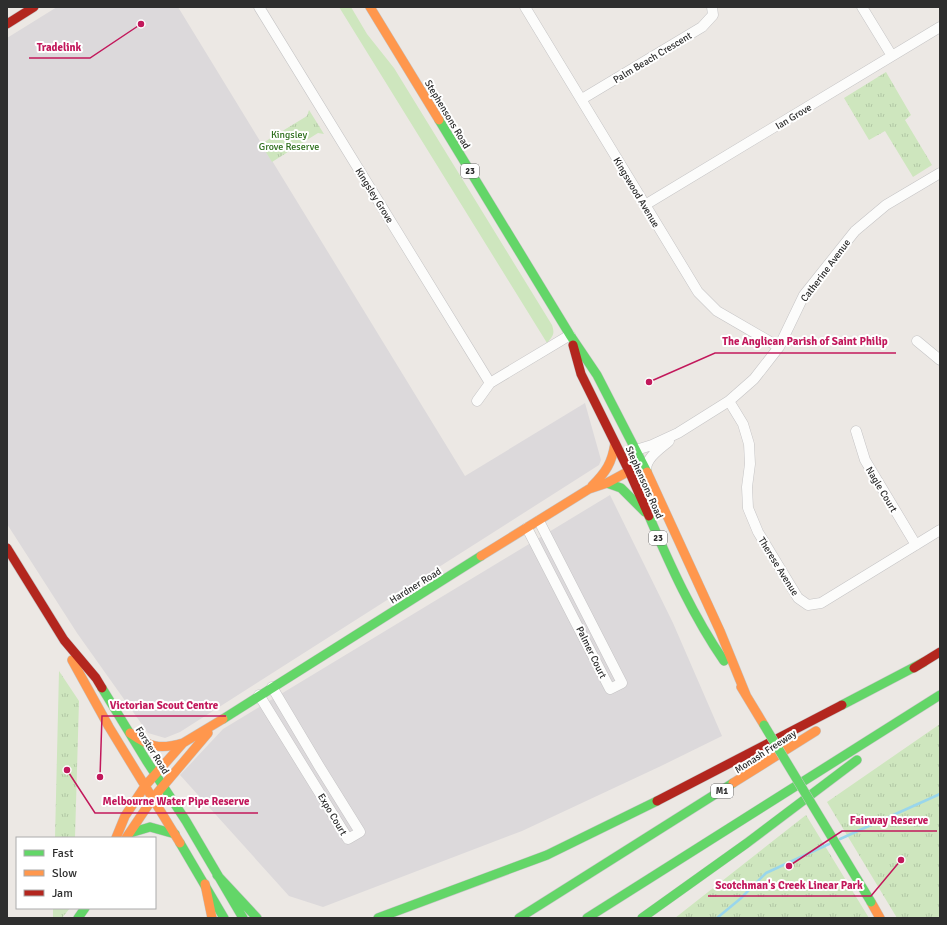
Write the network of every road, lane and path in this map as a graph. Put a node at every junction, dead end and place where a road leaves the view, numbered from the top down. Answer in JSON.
{"nodes":[{"id":1,"x":34,"y":7,"type":"edge"},
{"id":2,"x":259,"y":7,"type":"edge"},
{"id":3,"x":370,"y":7,"type":"edge"},
{"id":4,"x":525,"y":7,"type":"edge"},
{"id":5,"x":712,"y":7,"type":"edge"},
{"id":6,"x":862,"y":7,"type":"edge"},
{"id":7,"x":7,"y":24,"type":"edge"},
{"id":8,"x":940,"y":27,"type":"edge"},
{"id":9,"x":892,"y":56,"type":"junction"},
{"id":10,"x":582,"y":99,"type":"junction"},
{"id":11,"x":940,"y":173,"type":"edge"},
{"id":12,"x":645,"y":205,"type":"junction"},
{"id":13,"x":570,"y":335,"type":"junction"},
{"id":14,"x":917,"y":341,"type":"dead end"},
{"id":15,"x":779,"y":347,"type":"junction"},
{"id":16,"x":940,"y":360,"type":"edge"},
{"id":17,"x":490,"y":383,"type":"junction"},
{"id":18,"x":477,"y":401,"type":"dead end"},
{"id":19,"x":730,"y":401,"type":"junction"},
{"id":20,"x":856,"y":431,"type":"dead end"},
{"id":21,"x":678,"y":433,"type":"junction"},
{"id":22,"x":615,"y":443,"type":"junction"},
{"id":23,"x":636,"y":450,"type":"junction"},
{"id":24,"x":629,"y":470,"type":"junction"},
{"id":25,"x":646,"y":471,"type":"junction"},
{"id":26,"x":607,"y":482,"type":"junction"},
{"id":27,"x":589,"y":489,"type":"junction"},
{"id":28,"x":647,"y":514,"type":"junction"},
{"id":29,"x":539,"y":521,"type":"junction"},
{"id":30,"x":527,"y":528,"type":"junction"},
{"id":31,"x":940,"y":530,"type":"edge"},
{"id":32,"x":916,"y":545,"type":"junction"},
{"id":33,"x":7,"y":548,"type":"edge"},
{"id":34,"x":590,"y":618,"type":"junction"},
{"id":35,"x":577,"y":624,"type":"junction"},
{"id":36,"x":64,"y":640,"type":"junction"},
{"id":37,"x":940,"y":652,"type":"edge"},
{"id":38,"x":924,"y":662,"type":"junction"},
{"id":39,"x":272,"y":687,"type":"junction"},
{"id":40,"x":260,"y":695,"type":"junction"},
{"id":41,"x":746,"y":695,"type":"junction"},
{"id":42,"x":940,"y":696,"type":"edge"},
{"id":43,"x":215,"y":724,"type":"junction"},
{"id":44,"x":130,"y":733,"type":"junction"},
{"id":45,"x":183,"y":743,"type":"junction"},
{"id":46,"x":319,"y":766,"type":"junction"},
{"id":47,"x":308,"y":773,"type":"junction"},
{"id":48,"x":155,"y":774,"type":"junction"},
{"id":49,"x":145,"y":786,"type":"junction"},
{"id":50,"x":163,"y":786,"type":"junction"},
{"id":51,"x":153,"y":798,"type":"junction"},
{"id":52,"x":175,"y":834,"type":"junction"},
{"id":53,"x":128,"y":836,"type":"edge"},
{"id":54,"x":116,"y":837,"type":"edge"},
{"id":55,"x":217,"y":875,"type":"junction"},
{"id":56,"x":205,"y":884,"type":"junction"},
{"id":57,"x":84,"y":909,"type":"edge"},
{"id":58,"x":389,"y":913,"type":"junction"},
{"id":59,"x":78,"y":918,"type":"edge"},
{"id":60,"x":212,"y":918,"type":"edge"},
{"id":61,"x":224,"y":918,"type":"edge"},
{"id":62,"x":243,"y":918,"type":"edge"},
{"id":63,"x":257,"y":918,"type":"edge"},
{"id":64,"x":371,"y":918,"type":"edge"},
{"id":65,"x":378,"y":918,"type":"edge"},
{"id":66,"x":519,"y":918,"type":"edge"},
{"id":67,"x":587,"y":918,"type":"edge"},
{"id":68,"x":642,"y":918,"type":"edge"},
{"id":69,"x":880,"y":918,"type":"edge"}],
"edges":[{"from":1,"to":7,"type":"main road"},
{"from":2,"to":17,"type":"street","name":"Kingsley Grove"},
{"from":3,"to":13,"type":"main road","name":"Stephensons Road","number":"23"},
{"from":4,"to":10,"type":"street","name":"Kingswood Avenue"},
{"from":5,"to":10,"type":"street","name":"Palm Beach Crescent"},
{"from":6,"to":9,"type":"street"},
{"from":8,"to":9,"type":"street","name":"Ian Grove"},
{"from":9,"to":12,"type":"street","name":"Ian Grove"},
{"from":10,"to":12,"type":"street","name":"Kingswood Avenue"},
{"from":11,"to":15,"type":"street","name":"Catherine Avenue"},
{"from":12,"to":15,"type":"street","name":"Kingswood Avenue"},
{"from":13,"to":17,"type":"street"},
{"from":13,"to":22,"type":"main road","name":"Stephensons Road","number":"23"},
{"from":13,"to":23,"type":"main road","name":"Stephensons Road","number":"23"},
{"from":14,"to":16,"type":"street"},
{"from":15,"to":19,"type":"street","name":"Catherine Avenue"},
{"from":17,"to":18,"type":"street"},
{"from":19,"to":21,"type":"street","name":"Catherine Avenue"},
{"from":19,"to":32,"type":"street","name":"Therese Avenue"},
{"from":20,"to":32,"type":"street","name":"Nagle Court"},
{"from":21,"to":23,"type":"street","name":"Catherine Avenue"},
{"from":21,"to":25,"type":"street","name":"Catherine Avenue"},
{"from":22,"to":24,"type":"main road","name":"Stephensons Road","number":"23"},
{"from":22,"to":27,"type":"main road"},
{"from":23,"to":24,"type":"main road"},
{"from":23,"to":25,"type":"main road","name":"Stephensons Road","number":"23"},
{"from":24,"to":26,"type":"main road","name":"Hardner Road"},
{"from":24,"to":28,"type":"main road","name":"Stephensons Road","number":"23"},
{"from":25,"to":41,"type":"main road","name":"Stephensons Road","number":"23"},
{"from":26,"to":27,"type":"main road","name":"Hardner Road"},
{"from":26,"to":28,"type":"main road"},
{"from":27,"to":29,"type":"main road","name":"Hardner Road"},
{"from":28,"to":41,"type":"main road","name":"Stephensons Road","number":"23"},
{"from":29,"to":30,"type":"main road","name":"Hardner Road"},
{"from":29,"to":34,"type":"street","name":"Palmer Court"},
{"from":30,"to":35,"type":"street","name":"Palmer Court"},
{"from":30,"to":39,"type":"main road","name":"Hardner Road"},
{"from":31,"to":32,"type":"street","name":"Therese Avenue"},
{"from":33,"to":36,"type":"main road","name":"Forster Road"},
{"from":34,"to":35,"type":"street"},
{"from":34,"to":35,"type":"street","name":"Palmer Court"},
{"from":36,"to":44,"type":"main road","name":"Forster Road"},
{"from":36,"to":49,"type":"main road","name":"Forster Road"},
{"from":37,"to":38,"type":"main road","name":"Monash Freeway","number":"M1"},
{"from":38,"to":58,"type":"main road"},
{"from":38,"to":66,"type":"main road","name":"Monash Freeway","number":"M1"},
{"from":39,"to":40,"type":"main road","name":"Hardner Road"},
{"from":39,"to":46,"type":"street","name":"Expo Court"},
{"from":40,"to":43,"type":"main road","name":"Hardner Road"},
{"from":40,"to":47,"type":"street","name":"Expo Court"},
{"from":41,"to":69,"type":"main road","name":"Stephensons Road","number":"23","bridge":true},
{"from":42,"to":67,"type":"main road"},
{"from":42,"to":68,"type":"main road"},
{"from":43,"to":45,"type":"main road","name":"Hardner Road"},
{"from":43,"to":50,"type":"main road","name":"Hardner Road"},
{"from":44,"to":45,"type":"main road"},
{"from":44,"to":48,"type":"main road","name":"Forster Road"},
{"from":45,"to":48,"type":"main road","name":"Hardner Road"},
{"from":46,"to":47,"type":"street"},
{"from":46,"to":47,"type":"street","name":"Expo Court"},
{"from":48,"to":49,"type":"main road","name":"Hardner Road"},
{"from":48,"to":50,"type":"main road","name":"Forster Road"},
{"from":49,"to":51,"type":"main road","name":"Forster Road"},
{"from":49,"to":54,"type":"main road","name":"Hardner Road"},
{"from":50,"to":51,"type":"main road","name":"Hardner Road"},
{"from":50,"to":55,"type":"main road","name":"Forster Road"},
{"from":51,"to":52,"type":"main road","name":"Forster Road"},
{"from":51,"to":53,"type":"main road","name":"Hardner Road"},
{"from":52,"to":53,"type":"main road"},
{"from":52,"to":56,"type":"main road","name":"Forster Road"},
{"from":55,"to":62,"type":"main road","name":"Forster Road"},
{"from":55,"to":63,"type":"main road"},
{"from":56,"to":60,"type":"main road"},
{"from":56,"to":61,"type":"main road","name":"Forster Road"},
{"from":57,"to":59,"type":"main road"},
{"from":58,"to":64,"type":"main road"},
{"from":58,"to":65,"type":"main road"}]}
